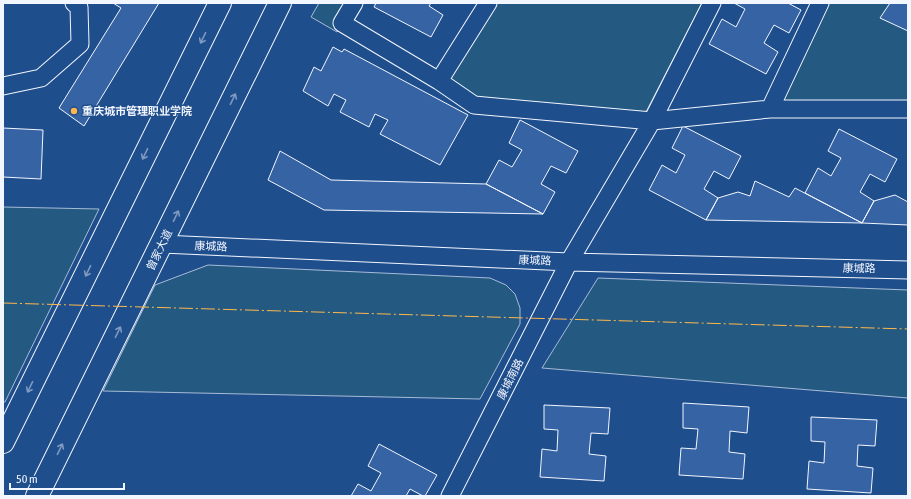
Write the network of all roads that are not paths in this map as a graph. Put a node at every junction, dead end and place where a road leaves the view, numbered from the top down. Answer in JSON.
{"nodes":[{"id":1,"x":74,"y":3,"type":"edge"},
{"id":2,"x":280,"y":3,"type":"edge"},
{"id":3,"x":354,"y":3,"type":"edge"},
{"id":4,"x":488,"y":3,"type":"edge"},
{"id":5,"x":712,"y":3,"type":"edge"},
{"id":6,"x":820,"y":3,"type":"edge"},
{"id":7,"x":215,"y":5,"type":"edge"},
{"id":8,"x":439,"y":81,"type":"junction"},
{"id":9,"x":3,"y":86,"type":"edge"},
{"id":10,"x":770,"y":109,"type":"junction"},
{"id":11,"x":908,"y":109,"type":"edge"},
{"id":12,"x":652,"y":121,"type":"junction"},
{"id":13,"x":162,"y":244,"type":"junction"},
{"id":14,"x":569,"y":262,"type":"junction"},
{"id":15,"x":908,"y":270,"type":"edge"},
{"id":16,"x":3,"y":442,"type":"edge"},
{"id":17,"x":37,"y":496,"type":"edge"},
{"id":18,"x":450,"y":496,"type":"edge"}],
"edges":[{"from":1,"to":9,"type":"street"},
{"from":13,"to":2,"type":"highway","name":"曾家大道","one_way":true},
{"from":3,"to":8,"type":"street"},
{"from":4,"to":8,"type":"street"},
{"from":5,"to":12,"type":"street","name":"康城南路"},
{"from":6,"to":10,"type":"street"},
{"from":7,"to":16,"type":"highway","one_way":true},
{"from":8,"to":12,"type":"street"},
{"from":10,"to":11,"type":"street"},
{"from":10,"to":12,"type":"street"},
{"from":12,"to":14,"type":"street","name":"康城南路"},
{"from":13,"to":14,"type":"street","name":"康城路"},
{"from":17,"to":13,"type":"highway","name":"曾家大道","one_way":true},
{"from":14,"to":15,"type":"street","name":"康城路"},
{"from":14,"to":18,"type":"street","name":"康城南路"}]}
